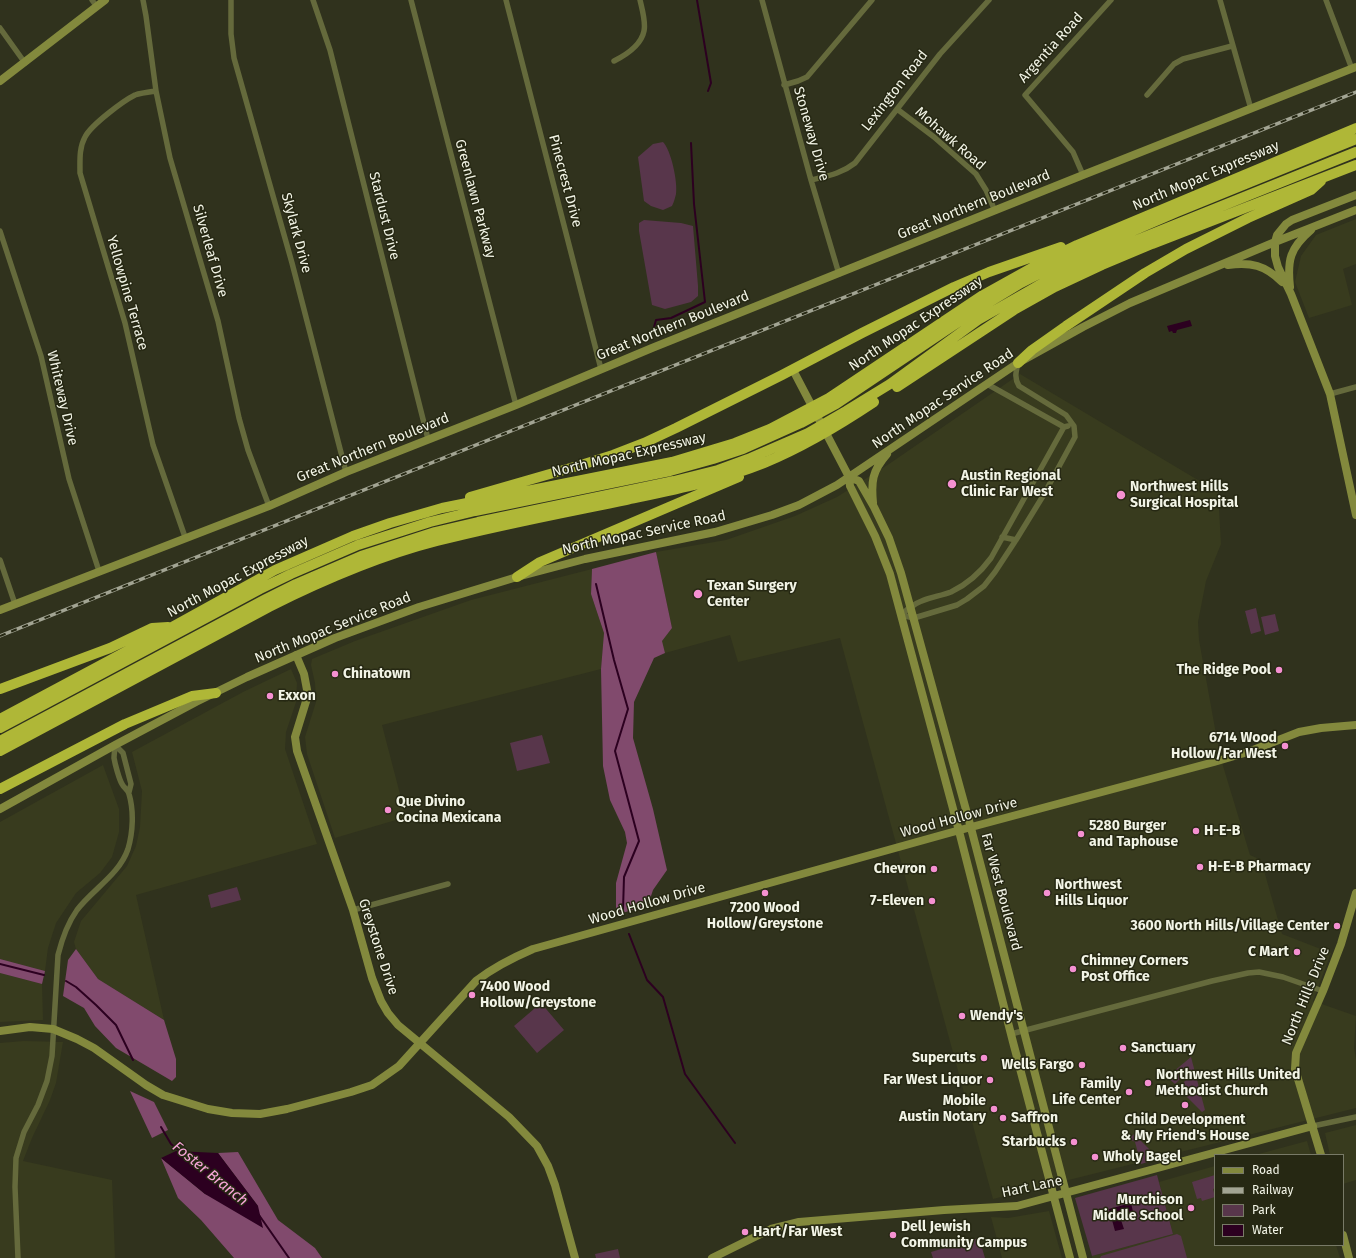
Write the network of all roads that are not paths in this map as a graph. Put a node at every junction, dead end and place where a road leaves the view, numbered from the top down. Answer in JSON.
{"nodes":[{"id":1,"x":92,"y":0,"type":"edge"},
{"id":2,"x":106,"y":0,"type":"edge"},
{"id":3,"x":143,"y":0,"type":"edge"},
{"id":4,"x":231,"y":0,"type":"edge"},
{"id":5,"x":313,"y":0,"type":"edge"},
{"id":6,"x":411,"y":0,"type":"edge"},
{"id":7,"x":506,"y":0,"type":"edge"},
{"id":8,"x":640,"y":0,"type":"edge"},
{"id":9,"x":762,"y":0,"type":"edge"},
{"id":10,"x":872,"y":0,"type":"edge"},
{"id":11,"x":989,"y":0,"type":"edge"},
{"id":12,"x":1111,"y":0,"type":"edge"},
{"id":13,"x":1220,"y":0,"type":"edge"},
{"id":14,"x":1326,"y":0,"type":"edge"},
{"id":15,"x":97,"y":7,"type":"junction"},
{"id":16,"x":0,"y":28,"type":"edge"},
{"id":17,"x":1232,"y":46,"type":"junction"},
{"id":18,"x":614,"y":61,"type":"dead end"},
{"id":19,"x":25,"y":63,"type":"junction"},
{"id":20,"x":1354,"y":68,"type":"edge"},
{"id":21,"x":0,"y":81,"type":"edge"},
{"id":22,"x":784,"y":85,"type":"junction"},
{"id":23,"x":156,"y":91,"type":"junction"},
{"id":24,"x":1147,"y":95,"type":"dead end"},
{"id":25,"x":897,"y":109,"type":"junction"},
{"id":26,"x":1251,"y":109,"type":"junction"},
{"id":27,"x":1356,"y":128,"type":"edge"},
{"id":28,"x":1356,"y":139,"type":"edge"},
{"id":29,"x":1356,"y":152,"type":"edge"},
{"id":30,"x":1356,"y":164,"type":"edge"},
{"id":31,"x":1083,"y":175,"type":"junction"},
{"id":32,"x":1327,"y":176,"type":"junction"},
{"id":33,"x":811,"y":180,"type":"junction"},
{"id":34,"x":1356,"y":195,"type":"edge"},
{"id":35,"x":1356,"y":210,"type":"edge"},
{"id":36,"x":995,"y":211,"type":"junction"},
{"id":37,"x":1315,"y":225,"type":"junction"},
{"id":38,"x":0,"y":231,"type":"edge"},
{"id":39,"x":1274,"y":242,"type":"junction"},
{"id":40,"x":1077,"y":245,"type":"junction"},
{"id":41,"x":1219,"y":265,"type":"junction"},
{"id":42,"x":839,"y":274,"type":"junction"},
{"id":43,"x":1291,"y":294,"type":"junction"},
{"id":44,"x":1014,"y":310,"type":"junction"},
{"id":45,"x":957,"y":336,"type":"junction"},
{"id":46,"x":1018,"y":363,"type":"junction"},
{"id":47,"x":601,"y":368,"type":"junction"},
{"id":48,"x":793,"y":370,"type":"junction"},
{"id":49,"x":987,"y":384,"type":"junction"},
{"id":50,"x":1356,"y":387,"type":"edge"},
{"id":51,"x":1330,"y":394,"type":"junction"},
{"id":52,"x":516,"y":405,"type":"junction"},
{"id":53,"x":1064,"y":426,"type":"junction"},
{"id":54,"x":1074,"y":426,"type":"junction"},
{"id":55,"x":428,"y":439,"type":"junction"},
{"id":56,"x":894,"y":446,"type":"junction"},
{"id":57,"x":763,"y":463,"type":"junction"},
{"id":58,"x":346,"y":472,"type":"junction"},
{"id":59,"x":849,"y":477,"type":"junction"},
{"id":60,"x":269,"y":506,"type":"junction"},
{"id":61,"x":874,"y":507,"type":"junction"},
{"id":62,"x":442,"y":508,"type":"junction"},
{"id":63,"x":1356,"y":515,"type":"edge"},
{"id":64,"x":185,"y":537,"type":"junction"},
{"id":65,"x":1002,"y":537,"type":"junction"},
{"id":66,"x":1016,"y":540,"type":"junction"},
{"id":67,"x":0,"y":560,"type":"edge"},
{"id":68,"x":99,"y":570,"type":"junction"},
{"id":69,"x":517,"y":576,"type":"junction"},
{"id":70,"x":15,"y":604,"type":"junction"},
{"id":71,"x":911,"y":607,"type":"junction"},
{"id":72,"x":0,"y":610,"type":"edge"},
{"id":73,"x":902,"y":615,"type":"junction"},
{"id":74,"x":914,"y":618,"type":"junction"},
{"id":75,"x":174,"y":626,"type":"junction"},
{"id":76,"x":296,"y":655,"type":"junction"},
{"id":77,"x":0,"y":689,"type":"edge"},
{"id":78,"x":216,"y":692,"type":"junction"},
{"id":79,"x":0,"y":719,"type":"edge"},
{"id":80,"x":1356,"y":725,"type":"edge"},
{"id":81,"x":0,"y":728,"type":"edge"},
{"id":82,"x":0,"y":741,"type":"edge"},
{"id":83,"x":115,"y":745,"type":"junction"},
{"id":84,"x":0,"y":751,"type":"edge"},
{"id":85,"x":0,"y":789,"type":"edge"},
{"id":86,"x":128,"y":792,"type":"junction"},
{"id":87,"x":0,"y":809,"type":"edge"},
{"id":88,"x":971,"y":828,"type":"junction"},
{"id":89,"x":959,"y":831,"type":"junction"},
{"id":90,"x":448,"y":884,"type":"dead end"},
{"id":91,"x":1356,"y":893,"type":"edge"},
{"id":92,"x":353,"y":910,"type":"junction"},
{"id":93,"x":1322,"y":991,"type":"junction"},
{"id":94,"x":53,"y":1030,"type":"junction"},
{"id":95,"x":1023,"y":1030,"type":"junction"},
{"id":96,"x":0,"y":1031,"type":"edge"},
{"id":97,"x":1011,"y":1034,"type":"junction"},
{"id":98,"x":420,"y":1044,"type":"junction"},
{"id":99,"x":1356,"y":1117,"type":"edge"},
{"id":100,"x":1313,"y":1126,"type":"junction"},
{"id":101,"x":1321,"y":1154,"type":"edge"},
{"id":102,"x":1066,"y":1193,"type":"junction"},
{"id":103,"x":1054,"y":1197,"type":"junction"},
{"id":104,"x":1344,"y":1239,"type":"edge"},
{"id":105,"x":18,"y":1258,"type":"edge"},
{"id":106,"x":575,"y":1258,"type":"edge"},
{"id":107,"x":712,"y":1258,"type":"edge"},
{"id":108,"x":1070,"y":1258,"type":"edge"},
{"id":109,"x":1083,"y":1258,"type":"edge"},
{"id":110,"x":1349,"y":1258,"type":"edge"}],
"edges":[{"from":1,"to":15,"type":"street"},
{"from":2,"to":15,"type":"street"},
{"from":3,"to":23,"type":"street","name":"Silverleaf Drive"},
{"from":4,"to":58,"type":"street","name":"Skylark Drive"},
{"from":5,"to":55,"type":"street","name":"Stardust Drive"},
{"from":6,"to":52,"type":"street","name":"Greenlawn Parkway"},
{"from":7,"to":47,"type":"street","name":"Pinecrest Drive"},
{"from":8,"to":18,"type":"street"},
{"from":9,"to":22,"type":"street","name":"Stoneway Drive"},
{"from":10,"to":22,"type":"street"},
{"from":11,"to":25,"type":"street","name":"Lexington Road"},
{"from":12,"to":31,"type":"street","name":"Argentia Road"},
{"from":13,"to":17,"type":"street"},
{"from":14,"to":20,"type":"street"},
{"from":15,"to":19,"type":"street"},
{"from":16,"to":19,"type":"street"},
{"from":17,"to":24,"type":"street"},
{"from":17,"to":26,"type":"street"},
{"from":19,"to":21,"type":"street"},
{"from":20,"to":26,"type":"street","name":"Great Northern Boulevard"},
{"from":22,"to":33,"type":"street","name":"Stoneway Drive"},
{"from":23,"to":60,"type":"street","name":"Silverleaf Drive"},
{"from":23,"to":64,"type":"street","name":"Yellowpine Terrace"},
{"from":25,"to":33,"type":"street","name":"Lexington Road"},
{"from":25,"to":36,"type":"street","name":"Mohawk Road"},
{"from":26,"to":31,"type":"street","name":"Great Northern Boulevard"},
{"from":27,"to":40,"type":"highway","name":"North Mopac Expressway"},
{"from":28,"to":81,"type":"highway"},
{"from":29,"to":45,"type":"highway"},
{"from":30,"to":32,"type":"highway"},
{"from":31,"to":36,"type":"street","name":"Great Northern Boulevard"},
{"from":32,"to":44,"type":"highway"},
{"from":32,"to":46,"type":"highway"},
{"from":33,"to":42,"type":"street","name":"Stoneway Drive"},
{"from":34,"to":39,"type":"street"},
{"from":35,"to":37,"type":"street","name":"North Mopac Service Road"},
{"from":36,"to":42,"type":"street","name":"Great Northern Boulevard"},
{"from":37,"to":39,"type":"street","name":"North Mopac Service Road"},
{"from":37,"to":43,"type":"street"},
{"from":38,"to":68,"type":"street","name":"Whiteway Drive"},
{"from":39,"to":41,"type":"street","name":"North Mopac Service Road"},
{"from":39,"to":43,"type":"street"},
{"from":40,"to":48,"type":"highway"},
{"from":40,"to":62,"type":"highway","name":"North Mopac Expressway"},
{"from":41,"to":43,"type":"street"},
{"from":41,"to":46,"type":"street","name":"North Mopac Service Road"},
{"from":42,"to":47,"type":"street","name":"Great Northern Boulevard"},
{"from":43,"to":51,"type":"street"},
{"from":44,"to":45,"type":"highway"},
{"from":44,"to":57,"type":"highway"},
{"from":45,"to":82,"type":"highway"},
{"from":46,"to":49,"type":"street","name":"North Mopac Service Road"},
{"from":46,"to":54,"type":"street"},
{"from":47,"to":52,"type":"street","name":"Great Northern Boulevard"},
{"from":48,"to":59,"type":"street","name":"Far West Boulevard"},
{"from":48,"to":62,"type":"highway"},
{"from":49,"to":53,"type":"street"},
{"from":49,"to":56,"type":"street","name":"North Mopac Service Road"},
{"from":50,"to":51,"type":"street"},
{"from":51,"to":63,"type":"street"},
{"from":52,"to":55,"type":"street","name":"Great Northern Boulevard"},
{"from":53,"to":54,"type":"street"},
{"from":53,"to":65,"type":"street"},
{"from":54,"to":66,"type":"street"},
{"from":55,"to":58,"type":"street","name":"Great Northern Boulevard"},
{"from":56,"to":59,"type":"street","name":"North Mopac Service Road"},
{"from":56,"to":61,"type":"street"},
{"from":57,"to":69,"type":"highway"},
{"from":57,"to":84,"type":"highway"},
{"from":58,"to":60,"type":"street","name":"Great Northern Boulevard"},
{"from":59,"to":61,"type":"street","name":"Far West Boulevard"},
{"from":59,"to":69,"type":"street","name":"North Mopac Service Road"},
{"from":59,"to":73,"type":"street","name":"Far West Boulevard"},
{"from":60,"to":64,"type":"street","name":"Great Northern Boulevard"},
{"from":61,"to":71,"type":"street","name":"Far West Boulevard"},
{"from":62,"to":75,"type":"highway","name":"North Mopac Expressway"},
{"from":64,"to":68,"type":"street","name":"Great Northern Boulevard"},
{"from":65,"to":66,"type":"street"},
{"from":65,"to":71,"type":"street"},
{"from":66,"to":74,"type":"street"},
{"from":67,"to":70,"type":"street"},
{"from":68,"to":70,"type":"street","name":"Great Northern Boulevard"},
{"from":69,"to":76,"type":"street","name":"North Mopac Service Road"},
{"from":70,"to":72,"type":"street","name":"Great Northern Boulevard"},
{"from":71,"to":73,"type":"street"},
{"from":71,"to":74,"type":"street","name":"Far West Boulevard"},
{"from":73,"to":74,"type":"street"},
{"from":73,"to":89,"type":"street","name":"Far West Boulevard"},
{"from":74,"to":88,"type":"street","name":"Far West Boulevard"},
{"from":75,"to":77,"type":"highway"},
{"from":75,"to":79,"type":"highway","name":"North Mopac Expressway"},
{"from":76,"to":78,"type":"street","name":"North Mopac Service Road"},
{"from":76,"to":92,"type":"street","name":"Greystone Drive"},
{"from":78,"to":83,"type":"street","name":"North Mopac Service Road"},
{"from":78,"to":85,"type":"highway"},
{"from":80,"to":88,"type":"street","name":"Wood Hollow Drive"},
{"from":83,"to":86,"type":"street"},
{"from":83,"to":86,"type":"street"},
{"from":83,"to":87,"type":"street","name":"North Mopac Service Road"},
{"from":86,"to":94,"type":"street"},
{"from":88,"to":89,"type":"street","name":"Wood Hollow Drive"},
{"from":88,"to":95,"type":"street","name":"Far West Boulevard"},
{"from":89,"to":97,"type":"street","name":"Far West Boulevard"},
{"from":89,"to":98,"type":"street","name":"Wood Hollow Drive"},
{"from":90,"to":92,"type":"street"},
{"from":91,"to":93,"type":"street","name":"North Hills Drive"},
{"from":92,"to":98,"type":"street","name":"Greystone Drive"},
{"from":93,"to":95,"type":"street"},
{"from":93,"to":100,"type":"street","name":"North Hills Drive"},
{"from":94,"to":96,"type":"street","name":"Wood Hollow Drive"},
{"from":94,"to":98,"type":"street","name":"Wood Hollow Drive"},
{"from":94,"to":105,"type":"street"},
{"from":95,"to":97,"type":"street"},
{"from":95,"to":102,"type":"street","name":"Far West Boulevard"},
{"from":97,"to":103,"type":"street","name":"Far West Boulevard"},
{"from":98,"to":106,"type":"street","name":"Greystone Drive"},
{"from":99,"to":100,"type":"street","name":"Hart Lane"},
{"from":100,"to":101,"type":"street","name":"North Hills Drive"},
{"from":100,"to":102,"type":"street","name":"Hart Lane"},
{"from":102,"to":103,"type":"street","name":"Hart Lane"},
{"from":102,"to":109,"type":"street","name":"Far West Boulevard"},
{"from":103,"to":107,"type":"street","name":"Hart Lane"},
{"from":103,"to":108,"type":"street","name":"Far West Boulevard"},
{"from":104,"to":110,"type":"street"}]}
